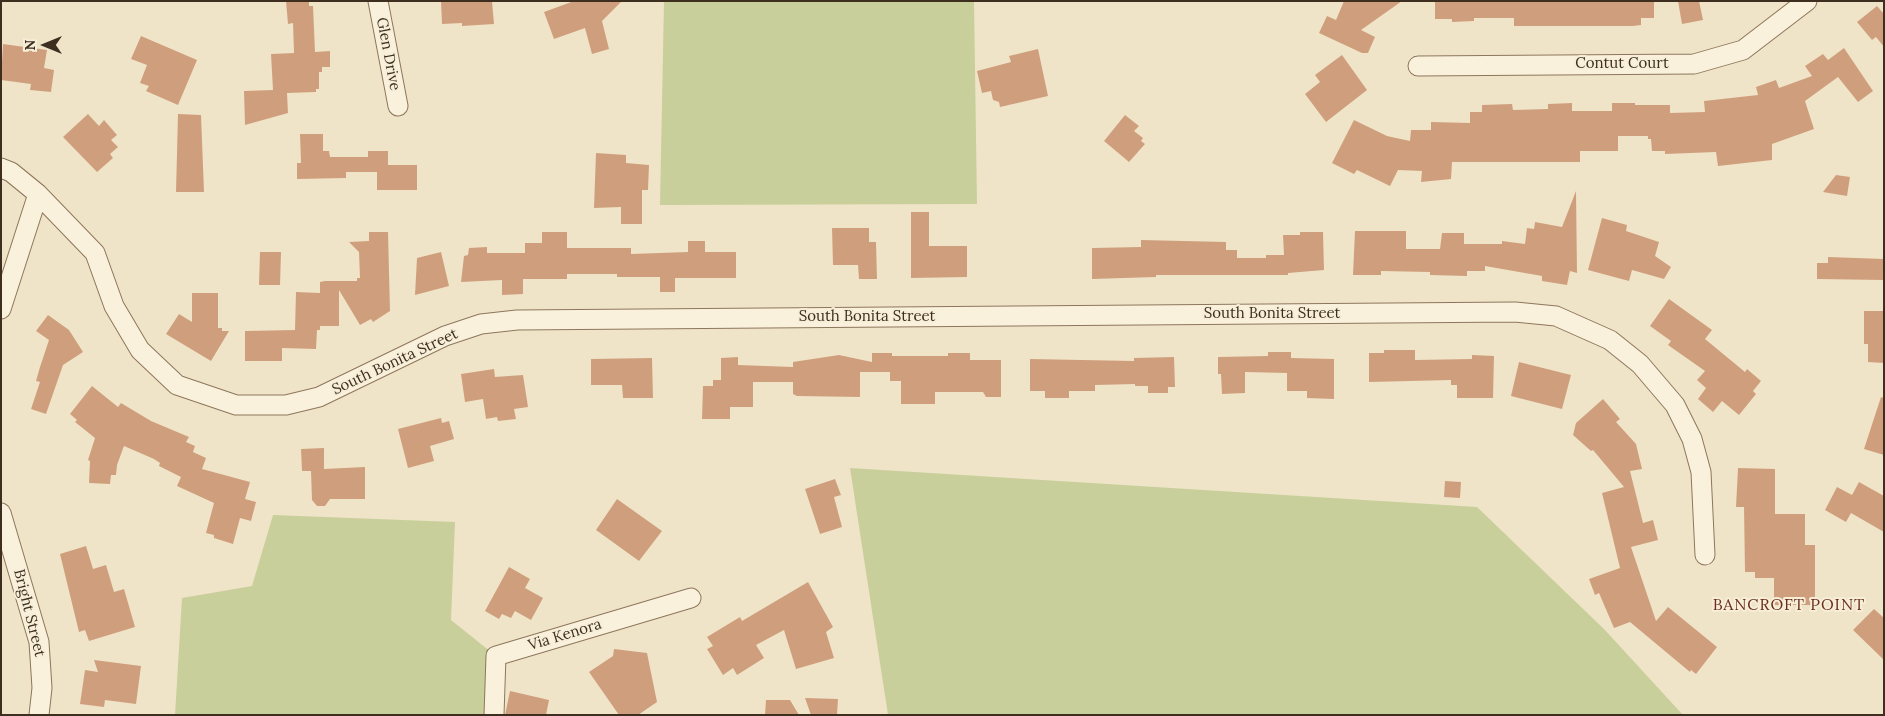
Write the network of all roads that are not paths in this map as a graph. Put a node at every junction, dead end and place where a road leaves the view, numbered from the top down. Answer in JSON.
{"nodes":[{"id":1,"x":378,"y":1,"type":"edge"},
{"id":2,"x":1807,"y":1,"type":"edge"},
{"id":3,"x":1418,"y":66,"type":"dead end"},
{"id":4,"x":398,"y":106,"type":"dead end"},
{"id":5,"x":1,"y":168,"type":"edge"},
{"id":6,"x":38,"y":194,"type":"junction"},
{"id":7,"x":1,"y":310,"type":"edge"},
{"id":8,"x":3,"y":524,"type":"edge"},
{"id":9,"x":1704,"y":555,"type":"dead end"},
{"id":10,"x":691,"y":598,"type":"dead end"},
{"id":11,"x":39,"y":715,"type":"edge"},
{"id":12,"x":494,"y":715,"type":"edge"}],
"edges":[{"from":1,"to":4,"type":"street","name":"Glen Drive"},
{"from":2,"to":3,"type":"street","name":"Contut Court"},
{"from":5,"to":6,"type":"street","name":"South Bonita Street"},
{"from":6,"to":7,"type":"street"},
{"from":6,"to":9,"type":"street","name":"South Bonita Street"},
{"from":8,"to":11,"type":"street","name":"Bright Street"},
{"from":10,"to":12,"type":"street","name":"Via Kenora"}]}
